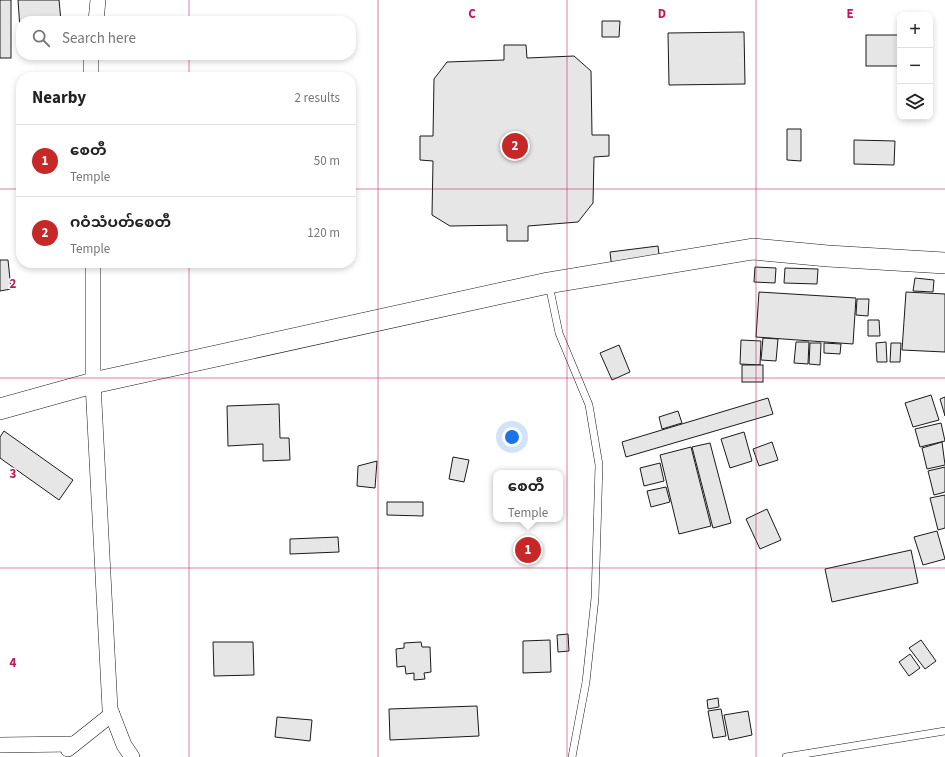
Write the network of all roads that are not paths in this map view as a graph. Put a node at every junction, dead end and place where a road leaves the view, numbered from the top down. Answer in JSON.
{"nodes":[{"id":1,"x":98,"y":0,"type":"edge"},
{"id":2,"x":96,"y":16,"type":"edge"},
{"id":3,"x":91,"y":60,"type":"edge"},
{"id":4,"x":91,"y":72,"type":"edge"},
{"id":5,"x":945,"y":263,"type":"edge"},
{"id":6,"x":93,"y":268,"type":"edge"},
{"id":7,"x":548,"y":283,"type":"junction"},
{"id":8,"x":94,"y":383,"type":"junction"},
{"id":9,"x":0,"y":409,"type":"edge"},
{"id":10,"x":112,"y":714,"type":"junction"},
{"id":11,"x":945,"y":731,"type":"edge"},
{"id":12,"x":0,"y":745,"type":"edge"},
{"id":13,"x":132,"y":757,"type":"edge"},
{"id":14,"x":572,"y":757,"type":"edge"},
{"id":15,"x":786,"y":757,"type":"edge"}],
"edges":[{"from":1,"to":2,"type":"street"},
{"from":3,"to":4,"type":"street"},
{"from":5,"to":7,"type":"street"},
{"from":6,"to":8,"type":"street"},
{"from":7,"to":8,"type":"street"},
{"from":7,"to":14,"type":"lane"},
{"from":8,"to":9,"type":"street"},
{"from":8,"to":10,"type":"street"},
{"from":10,"to":12,"type":"street"},
{"from":10,"to":13,"type":"street"},
{"from":11,"to":15,"type":"lane"}]}
